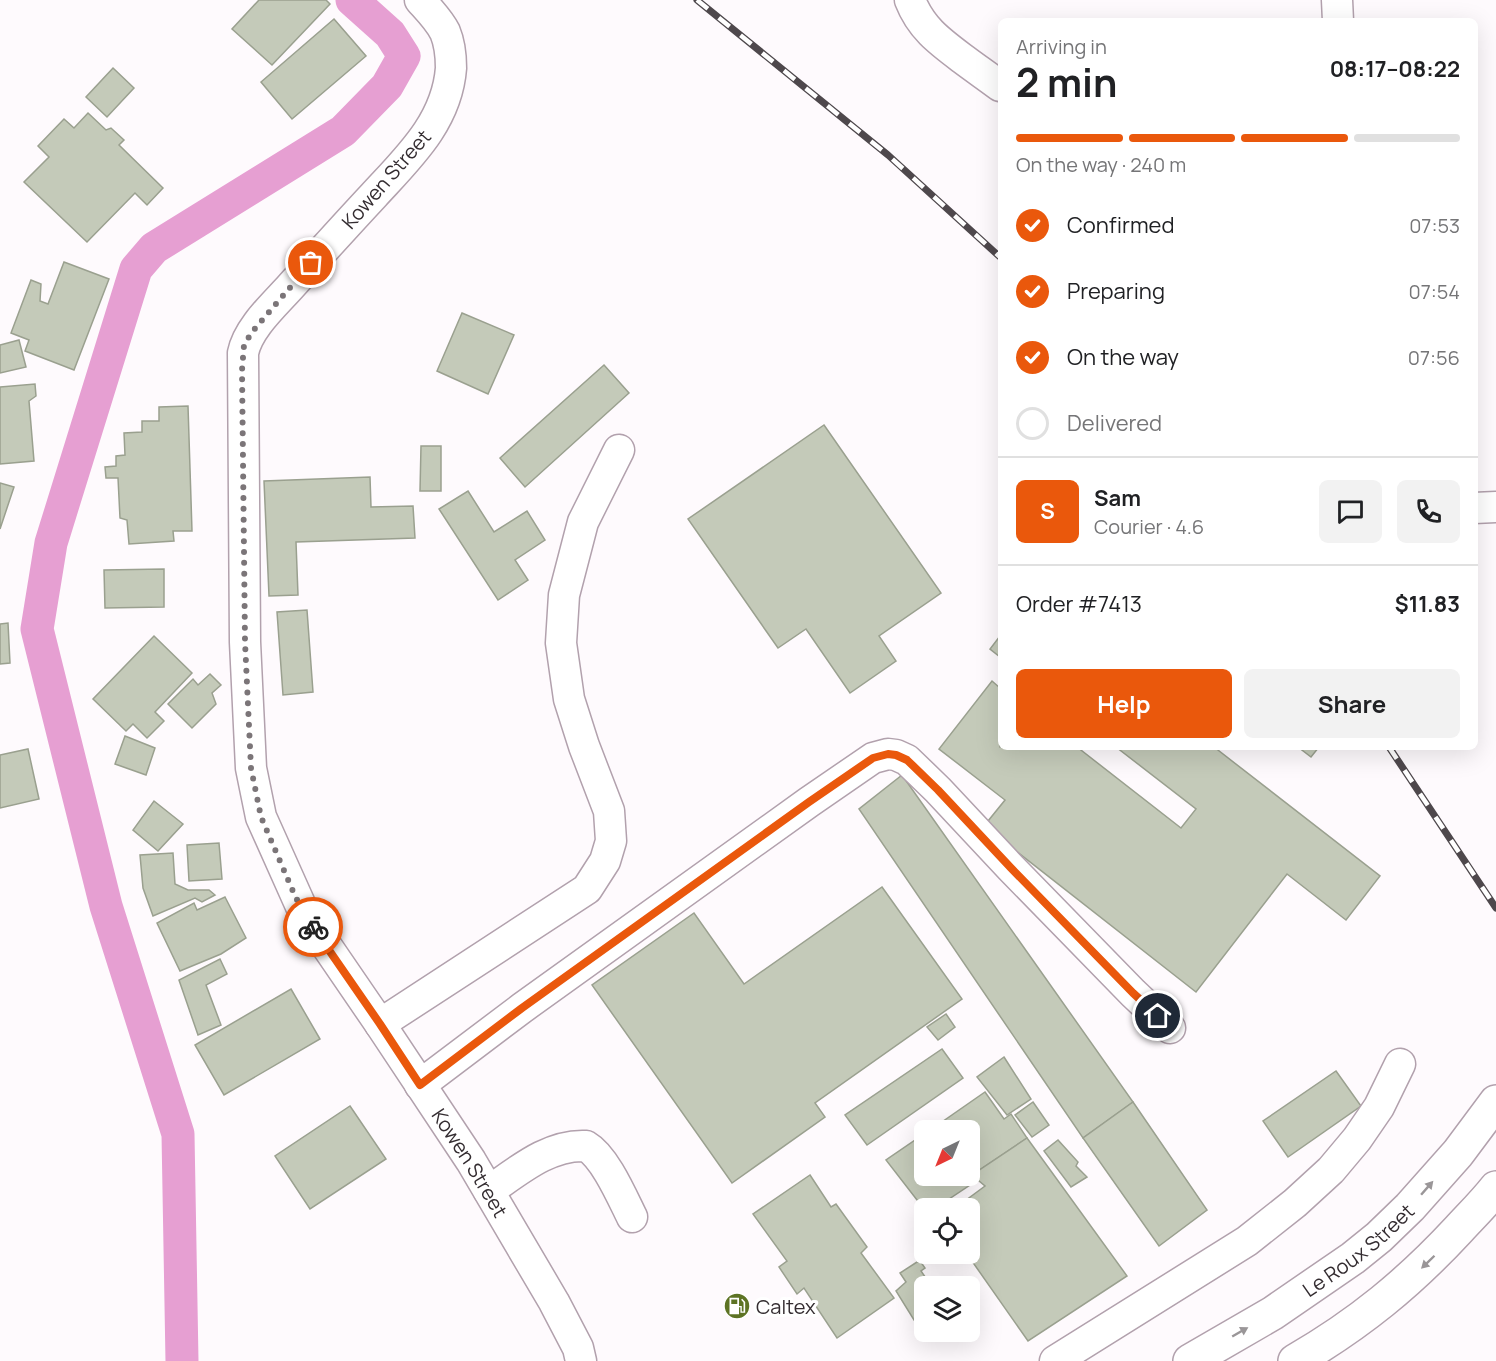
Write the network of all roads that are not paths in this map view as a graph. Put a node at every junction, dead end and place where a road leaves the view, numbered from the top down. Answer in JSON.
{"nodes":[{"id":1,"x":420,"y":0,"type":"edge"},
{"id":2,"x":910,"y":0,"type":"edge"},
{"id":3,"x":1337,"y":0,"type":"edge"},
{"id":4,"x":1338,"y":18,"type":"edge"},
{"id":5,"x":998,"y":86,"type":"edge"},
{"id":6,"x":619,"y":450,"type":"dead end"},
{"id":7,"x":1496,"y":507,"type":"edge"},
{"id":8,"x":1478,"y":508,"type":"edge"},
{"id":9,"x":380,"y":1024,"type":"junction"},
{"id":10,"x":1170,"y":1028,"type":"dead end"},
{"id":11,"x":1400,"y":1064,"type":"dead end"},
{"id":12,"x":420,"y":1085,"type":"junction"},
{"id":13,"x":1496,"y":1102,"type":"edge"},
{"id":14,"x":1496,"y":1188,"type":"edge"},
{"id":15,"x":489,"y":1191,"type":"junction"},
{"id":16,"x":632,"y":1217,"type":"dead end"},
{"id":17,"x":581,"y":1361,"type":"edge"},
{"id":18,"x":1055,"y":1361,"type":"edge"},
{"id":19,"x":1190,"y":1361,"type":"edge"},
{"id":20,"x":1295,"y":1361,"type":"edge"}],
"edges":[{"from":1,"to":9,"type":"street","name":"Kowen Street"},
{"from":2,"to":5,"type":"street"},
{"from":3,"to":4,"type":"street"},
{"from":6,"to":9,"type":"street"},
{"from":7,"to":8,"type":"street"},
{"from":9,"to":12,"type":"street","name":"Kowen Street"},
{"from":10,"to":12,"type":"street"},
{"from":11,"to":18,"type":"street"},
{"from":12,"to":15,"type":"street","name":"Kowen Street"},
{"from":19,"to":13,"type":"highway","name":"Le Roux Street","one_way":true},
{"from":14,"to":20,"type":"highway","one_way":true},
{"from":15,"to":16,"type":"street"},
{"from":15,"to":17,"type":"street","name":"Kowen Street"}]}
